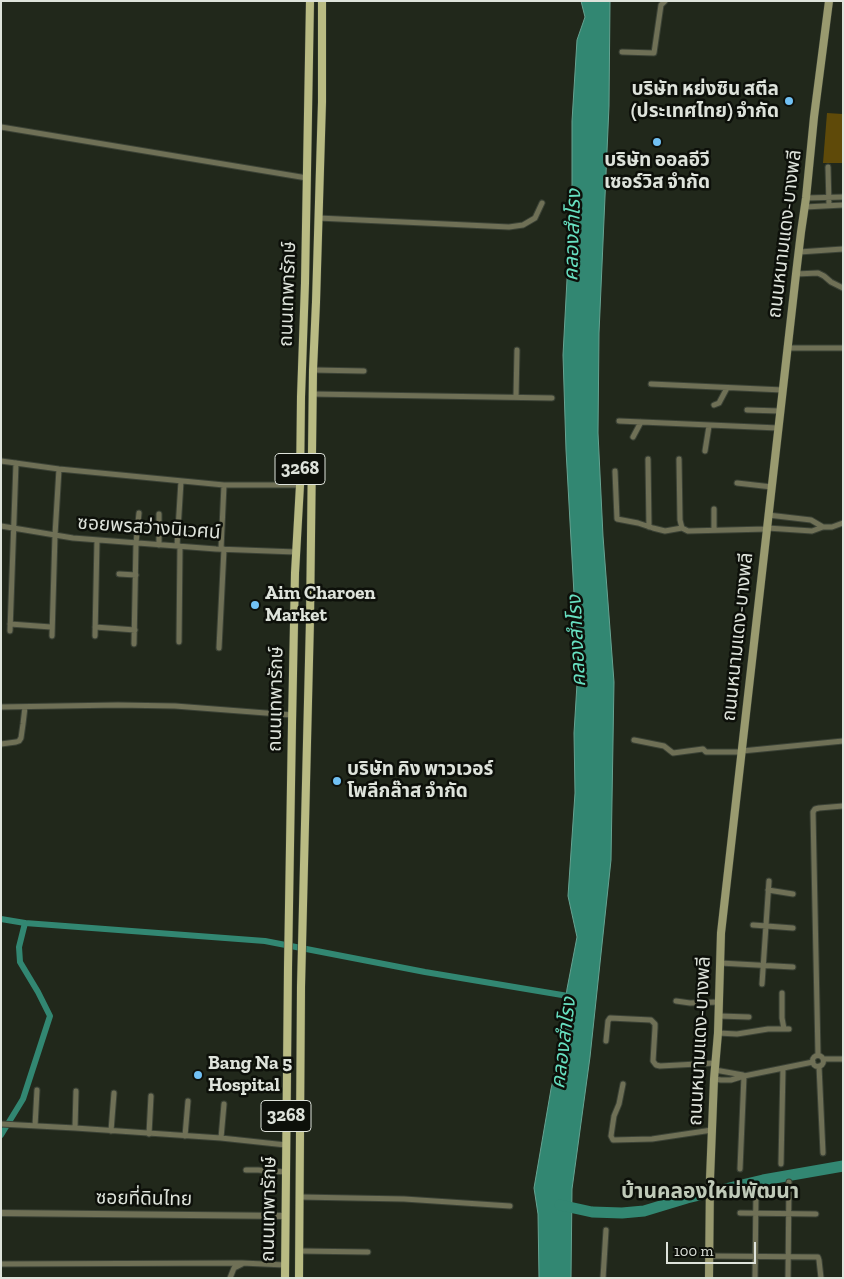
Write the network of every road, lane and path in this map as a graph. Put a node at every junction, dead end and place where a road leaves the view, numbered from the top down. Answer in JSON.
{"nodes":[{"id":1,"x":310,"y":1,"type":"edge"},
{"id":2,"x":322,"y":1,"type":"edge"},
{"id":3,"x":665,"y":1,"type":"edge"},
{"id":4,"x":829,"y":1,"type":"edge"},
{"id":5,"x":309,"y":49,"type":"junction"},
{"id":6,"x":322,"y":49,"type":"junction"},
{"id":7,"x":622,"y":52,"type":"dead end"},
{"id":8,"x":1,"y":127,"type":"edge"},
{"id":9,"x":828,"y":167,"type":"dead end"},
{"id":10,"x":307,"y":178,"type":"junction"},
{"id":11,"x":829,"y":197,"type":"junction"},
{"id":12,"x":843,"y":197,"type":"edge"},
{"id":13,"x":806,"y":202,"type":"junction"},
{"id":14,"x":542,"y":203,"type":"dead end"},
{"id":15,"x":829,"y":205,"type":"junction"},
{"id":16,"x":843,"y":205,"type":"edge"},
{"id":17,"x":318,"y":218,"type":"junction"},
{"id":18,"x":843,"y":249,"type":"edge"},
{"id":19,"x":799,"y":252,"type":"junction"},
{"id":20,"x":796,"y":274,"type":"junction"},
{"id":21,"x":843,"y":288,"type":"edge"},
{"id":22,"x":788,"y":348,"type":"junction"},
{"id":23,"x":843,"y":348,"type":"edge"},
{"id":24,"x":516,"y":350,"type":"dead end"},
{"id":25,"x":313,"y":370,"type":"junction"},
{"id":26,"x":364,"y":371,"type":"dead end"},
{"id":27,"x":651,"y":384,"type":"dead end"},
{"id":28,"x":727,"y":388,"type":"junction"},
{"id":29,"x":782,"y":390,"type":"junction"},
{"id":30,"x":312,"y":394,"type":"junction"},
{"id":31,"x":516,"y":397,"type":"junction"},
{"id":32,"x":552,"y":398,"type":"dead end"},
{"id":33,"x":714,"y":405,"type":"dead end"},
{"id":34,"x":747,"y":410,"type":"dead end"},
{"id":35,"x":780,"y":411,"type":"junction"},
{"id":36,"x":619,"y":421,"type":"dead end"},
{"id":37,"x":641,"y":422,"type":"junction"},
{"id":38,"x":709,"y":426,"type":"junction"},
{"id":39,"x":778,"y":428,"type":"junction"},
{"id":40,"x":633,"y":437,"type":"dead end"},
{"id":41,"x":705,"y":451,"type":"dead end"},
{"id":42,"x":648,"y":459,"type":"dead end"},
{"id":43,"x":679,"y":460,"type":"dead end"},
{"id":44,"x":1,"y":461,"type":"edge"},
{"id":45,"x":16,"y":463,"type":"junction"},
{"id":46,"x":59,"y":469,"type":"junction"},
{"id":47,"x":615,"y":470,"type":"dead end"},
{"id":48,"x":181,"y":481,"type":"junction"},
{"id":49,"x":737,"y":483,"type":"dead end"},
{"id":50,"x":224,"y":484,"type":"junction"},
{"id":51,"x":300,"y":485,"type":"junction"},
{"id":52,"x":772,"y":487,"type":"junction"},
{"id":53,"x":714,"y":509,"type":"dead end"},
{"id":54,"x":139,"y":513,"type":"dead end"},
{"id":55,"x":159,"y":514,"type":"dead end"},
{"id":56,"x":768,"y":515,"type":"junction"},
{"id":57,"x":843,"y":523,"type":"edge"},
{"id":58,"x":1,"y":526,"type":"edge"},
{"id":59,"x":822,"y":526,"type":"junction"},
{"id":60,"x":649,"y":527,"type":"junction"},
{"id":61,"x":14,"y":528,"type":"junction"},
{"id":62,"x":682,"y":528,"type":"junction"},
{"id":63,"x":767,"y":528,"type":"junction"},
{"id":64,"x":714,"y":530,"type":"junction"},
{"id":65,"x":55,"y":535,"type":"junction"},
{"id":66,"x":97,"y":540,"type":"junction"},
{"id":67,"x":136,"y":543,"type":"junction"},
{"id":68,"x":159,"y":545,"type":"junction"},
{"id":69,"x":179,"y":546,"type":"junction"},
{"id":70,"x":223,"y":550,"type":"junction"},
{"id":71,"x":296,"y":552,"type":"junction"},
{"id":72,"x":119,"y":574,"type":"dead end"},
{"id":73,"x":136,"y":575,"type":"junction"},
{"id":74,"x":10,"y":624,"type":"junction"},
{"id":75,"x":52,"y":627,"type":"junction"},
{"id":76,"x":95,"y":627,"type":"junction"},
{"id":77,"x":135,"y":630,"type":"junction"},
{"id":78,"x":10,"y":631,"type":"dead end"},
{"id":79,"x":52,"y":636,"type":"dead end"},
{"id":80,"x":95,"y":636,"type":"dead end"},
{"id":81,"x":178,"y":642,"type":"dead end"},
{"id":82,"x":134,"y":644,"type":"dead end"},
{"id":83,"x":219,"y":648,"type":"dead end"},
{"id":84,"x":1,"y":707,"type":"edge"},
{"id":85,"x":25,"y":707,"type":"junction"},
{"id":86,"x":292,"y":715,"type":"junction"},
{"id":87,"x":634,"y":740,"type":"dead end"},
{"id":88,"x":843,"y":741,"type":"edge"},
{"id":89,"x":1,"y":744,"type":"edge"},
{"id":90,"x":742,"y":752,"type":"junction"},
{"id":91,"x":843,"y":806,"type":"edge"},
{"id":92,"x":769,"y":881,"type":"dead end"},
{"id":93,"x":768,"y":890,"type":"junction"},
{"id":94,"x":793,"y":894,"type":"dead end"},
{"id":95,"x":753,"y":925,"type":"dead end"},
{"id":96,"x":766,"y":927,"type":"junction"},
{"id":97,"x":793,"y":928,"type":"dead end"},
{"id":98,"x":720,"y":963,"type":"junction"},
{"id":99,"x":764,"y":965,"type":"junction"},
{"id":100,"x":794,"y":967,"type":"dead end"},
{"id":101,"x":762,"y":984,"type":"dead end"},
{"id":102,"x":782,"y":993,"type":"dead end"},
{"id":103,"x":676,"y":1002,"type":"dead end"},
{"id":104,"x":719,"y":1002,"type":"junction"},
{"id":105,"x":719,"y":1016,"type":"junction"},
{"id":106,"x":750,"y":1017,"type":"dead end"},
{"id":107,"x":718,"y":1033,"type":"junction"},
{"id":108,"x":606,"y":1040,"type":"dead end"},
{"id":109,"x":818,"y":1055,"type":"junction"},
{"id":110,"x":824,"y":1059,"type":"junction"},
{"id":111,"x":843,"y":1059,"type":"edge"},
{"id":112,"x":813,"y":1062,"type":"junction"},
{"id":113,"x":715,"y":1066,"type":"junction"},
{"id":114,"x":819,"y":1066,"type":"junction"},
{"id":115,"x":783,"y":1068,"type":"junction"},
{"id":116,"x":744,"y":1076,"type":"junction"},
{"id":117,"x":714,"y":1079,"type":"junction"},
{"id":118,"x":623,"y":1084,"type":"dead end"},
{"id":119,"x":37,"y":1090,"type":"dead end"},
{"id":120,"x":76,"y":1091,"type":"dead end"},
{"id":121,"x":114,"y":1093,"type":"dead end"},
{"id":122,"x":152,"y":1096,"type":"dead end"},
{"id":123,"x":188,"y":1101,"type":"dead end"},
{"id":124,"x":224,"y":1104,"type":"dead end"},
{"id":125,"x":1,"y":1124,"type":"edge"},
{"id":126,"x":36,"y":1126,"type":"junction"},
{"id":127,"x":75,"y":1128,"type":"junction"},
{"id":128,"x":712,"y":1130,"type":"junction"},
{"id":129,"x":111,"y":1131,"type":"junction"},
{"id":130,"x":149,"y":1134,"type":"junction"},
{"id":131,"x":185,"y":1136,"type":"junction"},
{"id":132,"x":221,"y":1138,"type":"junction"},
{"id":133,"x":286,"y":1144,"type":"junction"},
{"id":134,"x":823,"y":1153,"type":"dead end"},
{"id":135,"x":782,"y":1164,"type":"dead end"},
{"id":136,"x":740,"y":1169,"type":"dead end"},
{"id":137,"x":246,"y":1170,"type":"dead end"},
{"id":138,"x":286,"y":1172,"type":"junction"},
{"id":139,"x":789,"y":1182,"type":"dead end"},
{"id":140,"x":756,"y":1190,"type":"dead end"},
{"id":141,"x":300,"y":1197,"type":"junction"},
{"id":142,"x":510,"y":1206,"type":"dead end"},
{"id":143,"x":1,"y":1213,"type":"edge"},
{"id":144,"x":740,"y":1213,"type":"dead end"},
{"id":145,"x":756,"y":1214,"type":"junction"},
{"id":146,"x":788,"y":1214,"type":"junction"},
{"id":147,"x":816,"y":1214,"type":"dead end"},
{"id":148,"x":286,"y":1216,"type":"junction"},
{"id":149,"x":606,"y":1230,"type":"dead end"},
{"id":150,"x":300,"y":1251,"type":"junction"},
{"id":151,"x":368,"y":1252,"type":"dead end"},
{"id":152,"x":709,"y":1256,"type":"junction"},
{"id":153,"x":788,"y":1256,"type":"junction"},
{"id":154,"x":756,"y":1257,"type":"junction"},
{"id":155,"x":1,"y":1264,"type":"edge"},
{"id":156,"x":242,"y":1264,"type":"junction"},
{"id":157,"x":285,"y":1265,"type":"junction"},
{"id":158,"x":230,"y":1278,"type":"edge"},
{"id":159,"x":285,"y":1278,"type":"edge"},
{"id":160,"x":300,"y":1278,"type":"edge"},
{"id":161,"x":603,"y":1278,"type":"edge"},
{"id":162,"x":709,"y":1278,"type":"edge"},
{"id":163,"x":755,"y":1278,"type":"edge"},
{"id":164,"x":788,"y":1278,"type":"edge"},
{"id":165,"x":821,"y":1278,"type":"edge"}],
"edges":[{"from":1,"to":5,"type":"main road","name":"ถนนเทพารักษ์","number":"3268"},
{"from":2,"to":6,"type":"main road","name":"ถนนเทพารักษ์","number":"3268"},
{"from":3,"to":7,"type":"street"},
{"from":4,"to":13,"type":"main road","name":"ถนนหนามแดง-บางพลี"},
{"from":5,"to":6,"type":"main road"},
{"from":5,"to":10,"type":"main road","name":"ถนนเทพารักษ์","number":"3268"},
{"from":6,"to":17,"type":"main road","name":"ถนนเทพารักษ์","number":"3268"},
{"from":8,"to":10,"type":"street"},
{"from":9,"to":11,"type":"street"},
{"from":10,"to":51,"type":"main road","name":"ถนนเทพารักษ์","number":"3268"},
{"from":11,"to":12,"type":"street"},
{"from":11,"to":13,"type":"street"},
{"from":11,"to":15,"type":"street"},
{"from":13,"to":15,"type":"street"},
{"from":13,"to":19,"type":"main road","name":"ถนนหนามแดง-บางพลี"},
{"from":14,"to":17,"type":"street"},
{"from":15,"to":16,"type":"street"},
{"from":17,"to":25,"type":"main road","name":"ถนนเทพารักษ์","number":"3268"},
{"from":18,"to":19,"type":"street"},
{"from":19,"to":20,"type":"main road","name":"ถนนหนามแดง-บางพลี"},
{"from":20,"to":21,"type":"street"},
{"from":20,"to":22,"type":"main road","name":"ถนนหนามแดง-บางพลี"},
{"from":22,"to":23,"type":"street"},
{"from":22,"to":29,"type":"main road","name":"ถนนหนามแดง-บางพลี"},
{"from":24,"to":31,"type":"street"},
{"from":25,"to":26,"type":"street"},
{"from":25,"to":30,"type":"main road","name":"ถนนเทพารักษ์","number":"3268"},
{"from":27,"to":28,"type":"street"},
{"from":28,"to":29,"type":"street"},
{"from":28,"to":33,"type":"street"},
{"from":29,"to":35,"type":"main road","name":"ถนนหนามแดง-บางพลี"},
{"from":30,"to":31,"type":"street"},
{"from":30,"to":141,"type":"main road","name":"ถนนเทพารักษ์","number":"3268"},
{"from":31,"to":32,"type":"street"},
{"from":34,"to":35,"type":"street"},
{"from":35,"to":39,"type":"main road","name":"ถนนหนามแดง-บางพลี"},
{"from":36,"to":37,"type":"street"},
{"from":37,"to":38,"type":"street"},
{"from":37,"to":40,"type":"street"},
{"from":38,"to":39,"type":"street"},
{"from":38,"to":41,"type":"street"},
{"from":39,"to":52,"type":"main road","name":"ถนนหนามแดง-บางพลี"},
{"from":42,"to":60,"type":"street"},
{"from":43,"to":62,"type":"street"},
{"from":44,"to":45,"type":"street"},
{"from":45,"to":46,"type":"street"},
{"from":45,"to":61,"type":"street"},
{"from":46,"to":48,"type":"street"},
{"from":46,"to":65,"type":"street"},
{"from":47,"to":60,"type":"street"},
{"from":48,"to":50,"type":"street"},
{"from":48,"to":69,"type":"street"},
{"from":49,"to":52,"type":"street"},
{"from":50,"to":51,"type":"street"},
{"from":50,"to":70,"type":"street"},
{"from":51,"to":71,"type":"main road","name":"ถนนเทพารักษ์","number":"3268"},
{"from":52,"to":56,"type":"main road","name":"ถนนหนามแดง-บางพลี"},
{"from":53,"to":64,"type":"street"},
{"from":54,"to":67,"type":"street"},
{"from":55,"to":68,"type":"street"},
{"from":56,"to":59,"type":"street"},
{"from":56,"to":63,"type":"main road","name":"ถนนหนามแดง-บางพลี"},
{"from":57,"to":59,"type":"street"},
{"from":58,"to":61,"type":"street","name":"ซอยพรสว่างนิเวศน์"},
{"from":59,"to":63,"type":"street"},
{"from":60,"to":62,"type":"street"},
{"from":61,"to":65,"type":"street","name":"ซอยพรสว่างนิเวศน์"},
{"from":61,"to":74,"type":"street"},
{"from":62,"to":64,"type":"street"},
{"from":63,"to":64,"type":"street"},
{"from":63,"to":90,"type":"main road","name":"ถนนหนามแดง-บางพลี"},
{"from":65,"to":66,"type":"street","name":"ซอยพรสว่างนิเวศน์"},
{"from":65,"to":75,"type":"street"},
{"from":66,"to":67,"type":"street","name":"ซอยพรสว่างนิเวศน์"},
{"from":66,"to":76,"type":"street"},
{"from":67,"to":68,"type":"street","name":"ซอยพรสว่างนิเวศน์"},
{"from":67,"to":73,"type":"street"},
{"from":68,"to":69,"type":"street","name":"ซอยพรสว่างนิเวศน์"},
{"from":69,"to":70,"type":"street","name":"ซอยพรสว่างนิเวศน์"},
{"from":69,"to":81,"type":"street"},
{"from":70,"to":71,"type":"street","name":"ซอยพรสว่างนิเวศน์"},
{"from":70,"to":83,"type":"street"},
{"from":71,"to":86,"type":"main road","name":"ถนนเทพารักษ์","number":"3268"},
{"from":72,"to":73,"type":"street"},
{"from":73,"to":77,"type":"street"},
{"from":74,"to":75,"type":"street"},
{"from":74,"to":78,"type":"street"},
{"from":75,"to":79,"type":"street"},
{"from":76,"to":77,"type":"street"},
{"from":76,"to":80,"type":"street"},
{"from":77,"to":82,"type":"street"},
{"from":84,"to":85,"type":"street"},
{"from":85,"to":86,"type":"street"},
{"from":85,"to":89,"type":"street"},
{"from":86,"to":133,"type":"main road","name":"ถนนเทพารักษ์","number":"3268"},
{"from":87,"to":90,"type":"street"},
{"from":88,"to":90,"type":"street"},
{"from":90,"to":98,"type":"main road","name":"ถนนหนามแดง-บางพลี"},
{"from":91,"to":109,"type":"street"},
{"from":92,"to":93,"type":"street"},
{"from":93,"to":94,"type":"street"},
{"from":93,"to":96,"type":"street"},
{"from":95,"to":96,"type":"street"},
{"from":96,"to":97,"type":"street"},
{"from":96,"to":99,"type":"street"},
{"from":98,"to":99,"type":"street"},
{"from":98,"to":104,"type":"main road","name":"ถนนหนามแดง-บางพลี"},
{"from":99,"to":100,"type":"street"},
{"from":99,"to":101,"type":"street"},
{"from":102,"to":107,"type":"street"},
{"from":103,"to":104,"type":"street"},
{"from":104,"to":105,"type":"main road","name":"ถนนหนามแดง-บางพลี"},
{"from":105,"to":106,"type":"street"},
{"from":105,"to":107,"type":"main road","name":"ถนนหนามแดง-บางพลี"},
{"from":107,"to":113,"type":"main road","name":"ถนนหนามแดง-บางพลี"},
{"from":108,"to":113,"type":"street"},
{"from":109,"to":110,"type":"street"},
{"from":109,"to":112,"type":"street"},
{"from":110,"to":111,"type":"street"},
{"from":110,"to":114,"type":"street"},
{"from":112,"to":114,"type":"street"},
{"from":112,"to":115,"type":"street"},
{"from":113,"to":116,"type":"street"},
{"from":113,"to":117,"type":"main road","name":"ถนนหนามแดง-บางพลี"},
{"from":114,"to":134,"type":"street"},
{"from":115,"to":116,"type":"street"},
{"from":115,"to":135,"type":"street"},
{"from":116,"to":117,"type":"street"},
{"from":116,"to":136,"type":"street"},
{"from":117,"to":128,"type":"main road","name":"ถนนหนามแดง-บางพลี"},
{"from":118,"to":128,"type":"street"},
{"from":119,"to":126,"type":"street"},
{"from":120,"to":127,"type":"street"},
{"from":121,"to":129,"type":"street"},
{"from":122,"to":130,"type":"street"},
{"from":123,"to":131,"type":"street"},
{"from":124,"to":132,"type":"street"},
{"from":125,"to":126,"type":"street"},
{"from":126,"to":127,"type":"street"},
{"from":127,"to":129,"type":"street"},
{"from":128,"to":152,"type":"main road","name":"ถนนหนามแดง-บางพลี"},
{"from":129,"to":130,"type":"street"},
{"from":130,"to":131,"type":"street"},
{"from":131,"to":132,"type":"street"},
{"from":132,"to":133,"type":"street"},
{"from":133,"to":138,"type":"main road","name":"ถนนเทพารักษ์","number":"3268"},
{"from":137,"to":138,"type":"street"},
{"from":138,"to":148,"type":"main road","name":"ถนนเทพารักษ์","number":"3268"},
{"from":139,"to":146,"type":"street"},
{"from":140,"to":145,"type":"street"},
{"from":141,"to":142,"type":"street"},
{"from":141,"to":150,"type":"main road","name":"ถนนเทพารักษ์","number":"3268"},
{"from":143,"to":148,"type":"street","name":"ซอยที่ดินไทย"},
{"from":144,"to":145,"type":"street"},
{"from":145,"to":146,"type":"street"},
{"from":145,"to":154,"type":"street"},
{"from":146,"to":147,"type":"street"},
{"from":146,"to":153,"type":"street"},
{"from":148,"to":157,"type":"main road","name":"ถนนเทพารักษ์","number":"3268"},
{"from":149,"to":161,"type":"street"},
{"from":150,"to":151,"type":"street"},
{"from":150,"to":160,"type":"main road","name":"ถนนเทพารักษ์","number":"3268"},
{"from":152,"to":154,"type":"street"},
{"from":152,"to":162,"type":"main road","name":"ถนนหนามแดง-บางพลี"},
{"from":153,"to":154,"type":"street"},
{"from":153,"to":164,"type":"street"},
{"from":153,"to":165,"type":"street"},
{"from":154,"to":163,"type":"street"},
{"from":155,"to":156,"type":"street"},
{"from":156,"to":157,"type":"street"},
{"from":156,"to":158,"type":"street"},
{"from":157,"to":159,"type":"main road","name":"ถนนเทพารักษ์","number":"3268"}]}
